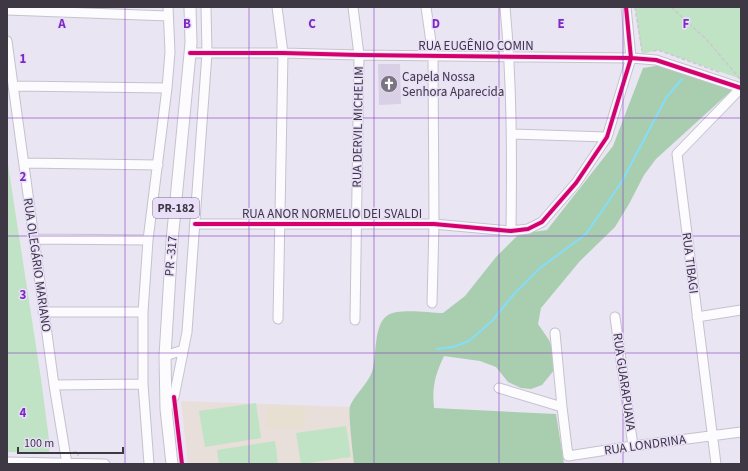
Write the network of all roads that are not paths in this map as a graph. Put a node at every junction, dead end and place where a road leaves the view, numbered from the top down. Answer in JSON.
{"nodes":[{"id":1,"x":190,"y":7,"type":"edge"},
{"id":2,"x":206,"y":7,"type":"edge"},
{"id":3,"x":277,"y":7,"type":"edge"},
{"id":4,"x":353,"y":7,"type":"edge"},
{"id":5,"x":426,"y":7,"type":"edge"},
{"id":6,"x":505,"y":7,"type":"edge"},
{"id":7,"x":626,"y":7,"type":"edge"},
{"id":8,"x":7,"y":10,"type":"edge"},
{"id":9,"x":168,"y":12,"type":"edge"},
{"id":10,"x":7,"y":41,"type":"edge"},
{"id":11,"x":190,"y":53,"type":"junction"},
{"id":12,"x":207,"y":53,"type":"junction"},
{"id":13,"x":283,"y":53,"type":"junction"},
{"id":14,"x":359,"y":55,"type":"junction"},
{"id":15,"x":433,"y":56,"type":"junction"},
{"id":16,"x":510,"y":56,"type":"junction"},
{"id":17,"x":631,"y":58,"type":"junction"},
{"id":18,"x":13,"y":86,"type":"junction"},
{"id":19,"x":167,"y":88,"type":"junction"},
{"id":20,"x":741,"y":88,"type":"edge"},
{"id":21,"x":512,"y":134,"type":"junction"},
{"id":22,"x":607,"y":137,"type":"junction"},
{"id":23,"x":24,"y":163,"type":"junction"},
{"id":24,"x":158,"y":165,"type":"junction"},
{"id":25,"x":195,"y":224,"type":"junction"},
{"id":26,"x":281,"y":224,"type":"junction"},
{"id":27,"x":357,"y":224,"type":"junction"},
{"id":28,"x":434,"y":224,"type":"junction"},
{"id":29,"x":511,"y":231,"type":"junction"},
{"id":30,"x":34,"y":239,"type":"junction"},
{"id":31,"x":148,"y":240,"type":"junction"},
{"id":32,"x":432,"y":303,"type":"dead end"},
{"id":33,"x":741,"y":310,"type":"edge"},
{"id":34,"x":43,"y":312,"type":"junction"},
{"id":35,"x":142,"y":312,"type":"junction"},
{"id":36,"x":615,"y":317,"type":"dead end"},
{"id":37,"x":697,"y":317,"type":"junction"},
{"id":38,"x":278,"y":319,"type":"dead end"},
{"id":39,"x":355,"y":320,"type":"dead end"},
{"id":40,"x":555,"y":333,"type":"dead end"},
{"id":41,"x":183,"y":350,"type":"junction"},
{"id":42,"x":164,"y":356,"type":"junction"},
{"id":43,"x":143,"y":384,"type":"junction"},
{"id":44,"x":54,"y":385,"type":"junction"},
{"id":45,"x":499,"y":388,"type":"dead end"},
{"id":46,"x":562,"y":407,"type":"junction"},
{"id":47,"x":166,"y":409,"type":"junction"},
{"id":48,"x":741,"y":432,"type":"edge"},
{"id":49,"x":713,"y":436,"type":"junction"},
{"id":50,"x":633,"y":446,"type":"junction"},
{"id":51,"x":7,"y":462,"type":"edge"},
{"id":52,"x":67,"y":464,"type":"edge"},
{"id":53,"x":105,"y":464,"type":"edge"},
{"id":54,"x":149,"y":464,"type":"edge"},
{"id":55,"x":171,"y":464,"type":"edge"},
{"id":56,"x":716,"y":464,"type":"edge"}],
"edges":[{"from":1,"to":11,"type":"main road","name":"PR -317","number":"PR-182"},
{"from":2,"to":12,"type":"street"},
{"from":3,"to":13,"type":"street"},
{"from":4,"to":14,"type":"street","name":"RUA DERVIL MICHELIM"},
{"from":5,"to":15,"type":"street"},
{"from":6,"to":16,"type":"street"},
{"from":7,"to":17,"type":"street"},
{"from":8,"to":9,"type":"street"},
{"from":9,"to":19,"type":"street"},
{"from":10,"to":18,"type":"street","name":"RUA OLEGÁRIO MARIANO"},
{"from":11,"to":12,"type":"street","name":"RUA EUGÊNIO COMIN"},
{"from":11,"to":42,"type":"main road","name":"PR -317","number":"PR-182"},
{"from":12,"to":13,"type":"street","name":"RUA EUGÊNIO COMIN"},
{"from":12,"to":25,"type":"street"},
{"from":13,"to":14,"type":"street","name":"RUA EUGÊNIO COMIN"},
{"from":13,"to":26,"type":"street"},
{"from":14,"to":15,"type":"street","name":"RUA EUGÊNIO COMIN"},
{"from":14,"to":27,"type":"street","name":"RUA DERVIL MICHELIM"},
{"from":15,"to":16,"type":"street","name":"RUA EUGÊNIO COMIN"},
{"from":15,"to":28,"type":"street"},
{"from":16,"to":17,"type":"street","name":"RUA EUGÊNIO COMIN"},
{"from":16,"to":21,"type":"street"},
{"from":17,"to":20,"type":"street","name":"RUA EUGÊNIO COMIN"},
{"from":17,"to":22,"type":"street","name":"RUA ANOR NORMELIO DEI SVALDI"},
{"from":18,"to":19,"type":"street"},
{"from":18,"to":23,"type":"street","name":"RUA OLEGÁRIO MARIANO"},
{"from":19,"to":24,"type":"street"},
{"from":20,"to":37,"type":"street","name":"RUA TIBAGI"},
{"from":21,"to":22,"type":"street"},
{"from":21,"to":29,"type":"street"},
{"from":22,"to":29,"type":"street","name":"RUA ANOR NORMELIO DEI SVALDI"},
{"from":23,"to":24,"type":"street"},
{"from":23,"to":30,"type":"street","name":"RUA OLEGÁRIO MARIANO"},
{"from":24,"to":31,"type":"street"},
{"from":25,"to":26,"type":"street","name":"RUA ANOR NORMELIO DEI SVALDI"},
{"from":25,"to":41,"type":"street"},
{"from":26,"to":27,"type":"street","name":"RUA ANOR NORMELIO DEI SVALDI"},
{"from":26,"to":38,"type":"street"},
{"from":27,"to":28,"type":"street","name":"RUA ANOR NORMELIO DEI SVALDI"},
{"from":27,"to":39,"type":"street","name":"RUA DERVIL MICHELIM"},
{"from":28,"to":29,"type":"street","name":"RUA ANOR NORMELIO DEI SVALDI"},
{"from":28,"to":32,"type":"street"},
{"from":30,"to":31,"type":"street"},
{"from":30,"to":34,"type":"street","name":"RUA OLEGÁRIO MARIANO"},
{"from":31,"to":35,"type":"street"},
{"from":33,"to":37,"type":"street"},
{"from":34,"to":35,"type":"street"},
{"from":34,"to":44,"type":"street","name":"RUA OLEGÁRIO MARIANO"},
{"from":35,"to":43,"type":"street"},
{"from":36,"to":50,"type":"street","name":"RUA GUARAPUAVA"},
{"from":37,"to":49,"type":"street","name":"RUA TIBAGI"},
{"from":40,"to":46,"type":"street"},
{"from":41,"to":42,"type":"street"},
{"from":41,"to":47,"type":"street"},
{"from":42,"to":47,"type":"main road","name":"PR -317","number":"PR-182"},
{"from":43,"to":44,"type":"street"},
{"from":43,"to":54,"type":"street"},
{"from":44,"to":52,"type":"street","name":"RUA OLEGÁRIO MARIANO"},
{"from":45,"to":46,"type":"street"},
{"from":46,"to":50,"type":"street","name":"RUA LONDRINA"},
{"from":47,"to":55,"type":"main road","number":"PR-182"},
{"from":48,"to":49,"type":"street","name":"RUA LONDRINA"},
{"from":49,"to":50,"type":"street","name":"RUA LONDRINA"},
{"from":49,"to":56,"type":"street","name":"RUA TIBAGI"},
{"from":51,"to":52,"type":"street"},
{"from":52,"to":53,"type":"street"}]}
